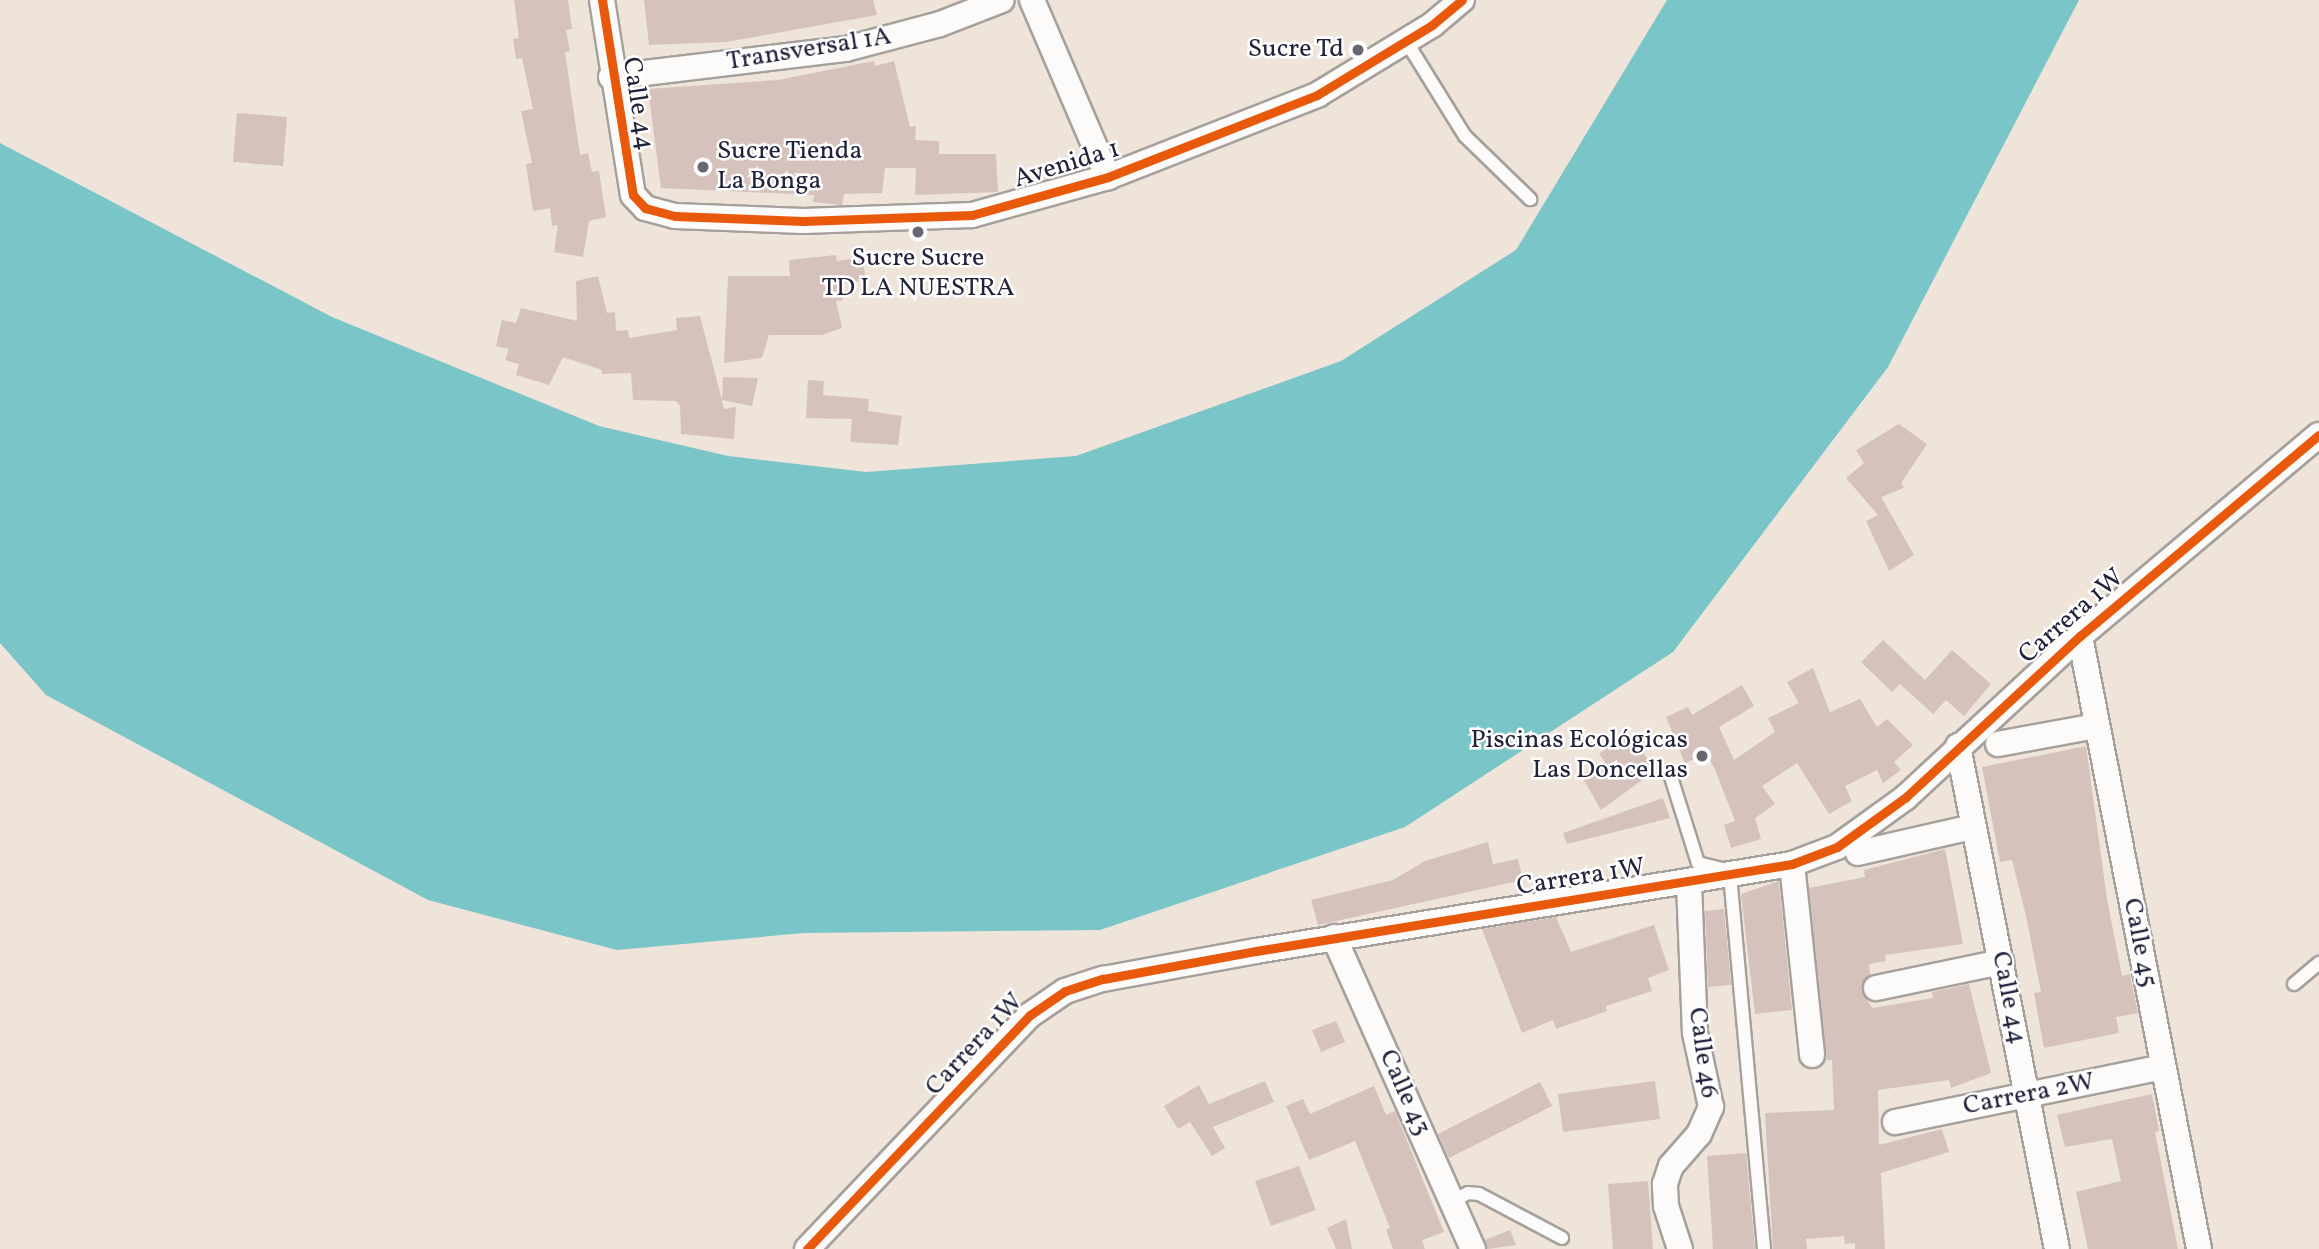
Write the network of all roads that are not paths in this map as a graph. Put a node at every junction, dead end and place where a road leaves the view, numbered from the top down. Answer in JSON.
{"nodes":[{"id":1,"x":602,"y":0,"type":"edge"},
{"id":2,"x":1002,"y":0,"type":"edge"},
{"id":3,"x":1032,"y":0,"type":"edge"},
{"id":4,"x":1462,"y":0,"type":"edge"},
{"id":5,"x":1406,"y":41,"type":"junction"},
{"id":6,"x":611,"y":77,"type":"junction"},
{"id":7,"x":1108,"y":177,"type":"junction"},
{"id":8,"x":1530,"y":199,"type":"dead end"},
{"id":9,"x":645,"y":208,"type":"joint"},
{"id":10,"x":2319,"y":435,"type":"edge"},
{"id":11,"x":2080,"y":636,"type":"junction"},
{"id":12,"x":2096,"y":726,"type":"junction"},
{"id":13,"x":1998,"y":744,"type":"dead end"},
{"id":14,"x":1958,"y":746,"type":"junction"},
{"id":15,"x":1671,"y":777,"type":"dead end"},
{"id":16,"x":1972,"y":827,"type":"junction"},
{"id":17,"x":1858,"y":853,"type":"dead end"},
{"id":18,"x":1792,"y":864,"type":"junction"},
{"id":19,"x":1734,"y":874,"type":"junction"},
{"id":20,"x":1689,"y":882,"type":"junction"},
{"id":21,"x":1334,"y":937,"type":"junction"},
{"id":22,"x":2001,"y":962,"type":"junction"},
{"id":23,"x":2319,"y":963,"type":"edge"},
{"id":24,"x":2294,"y":984,"type":"dead end"},
{"id":25,"x":1876,"y":988,"type":"dead end"},
{"id":26,"x":1812,"y":1055,"type":"dead end"},
{"id":27,"x":2163,"y":1068,"type":"junction"},
{"id":28,"x":2027,"y":1096,"type":"junction"},
{"id":29,"x":1895,"y":1122,"type":"dead end"},
{"id":30,"x":1453,"y":1201,"type":"junction"},
{"id":31,"x":1562,"y":1238,"type":"dead end"},
{"id":32,"x":807,"y":1249,"type":"edge"},
{"id":33,"x":1474,"y":1249,"type":"edge"},
{"id":34,"x":1680,"y":1249,"type":"edge"},
{"id":35,"x":1764,"y":1249,"type":"edge"},
{"id":36,"x":2057,"y":1249,"type":"edge"},
{"id":37,"x":2199,"y":1249,"type":"edge"}],
"edges":[{"from":1,"to":6,"type":"street","name":"Calle 44"},
{"from":2,"to":6,"type":"street","name":"Transversal 1A"},
{"from":3,"to":7,"type":"street"},
{"from":4,"to":5,"type":"street","name":"Avenida 1"},
{"from":5,"to":7,"type":"street","name":"Avenida 1"},
{"from":5,"to":8,"type":"lane"},
{"from":6,"to":9,"type":"street","name":"Calle 44"},
{"from":7,"to":9,"type":"street","name":"Avenida 1"},
{"from":10,"to":11,"type":"street","name":"Carrera 1W"},
{"from":11,"to":12,"type":"street","name":"Calle 45"},
{"from":11,"to":14,"type":"street","name":"Carrera 1W"},
{"from":12,"to":13,"type":"street"},
{"from":12,"to":27,"type":"street","name":"Calle 45"},
{"from":14,"to":16,"type":"street","name":"Calle 44"},
{"from":14,"to":18,"type":"street","name":"Carrera 1W"},
{"from":15,"to":19,"type":"lane"},
{"from":16,"to":17,"type":"street"},
{"from":16,"to":22,"type":"street","name":"Calle 44"},
{"from":18,"to":19,"type":"street","name":"Carrera 1W"},
{"from":18,"to":26,"type":"street"},
{"from":19,"to":20,"type":"street","name":"Carrera 1W"},
{"from":19,"to":35,"type":"lane"},
{"from":20,"to":21,"type":"street","name":"Carrera 1W"},
{"from":20,"to":34,"type":"street","name":"Calle 46"},
{"from":21,"to":30,"type":"street","name":"Calle 43"},
{"from":21,"to":32,"type":"street","name":"Carrera 1W"},
{"from":22,"to":25,"type":"street"},
{"from":22,"to":28,"type":"street","name":"Calle 44"},
{"from":23,"to":24,"type":"lane"},
{"from":27,"to":28,"type":"street","name":"Carrera 2W"},
{"from":27,"to":37,"type":"street","name":"Calle 45"},
{"from":28,"to":29,"type":"street","name":"Carrera 2W"},
{"from":28,"to":36,"type":"street","name":"Calle 44"},
{"from":30,"to":31,"type":"lane"},
{"from":30,"to":33,"type":"street","name":"Calle 43"}]}
